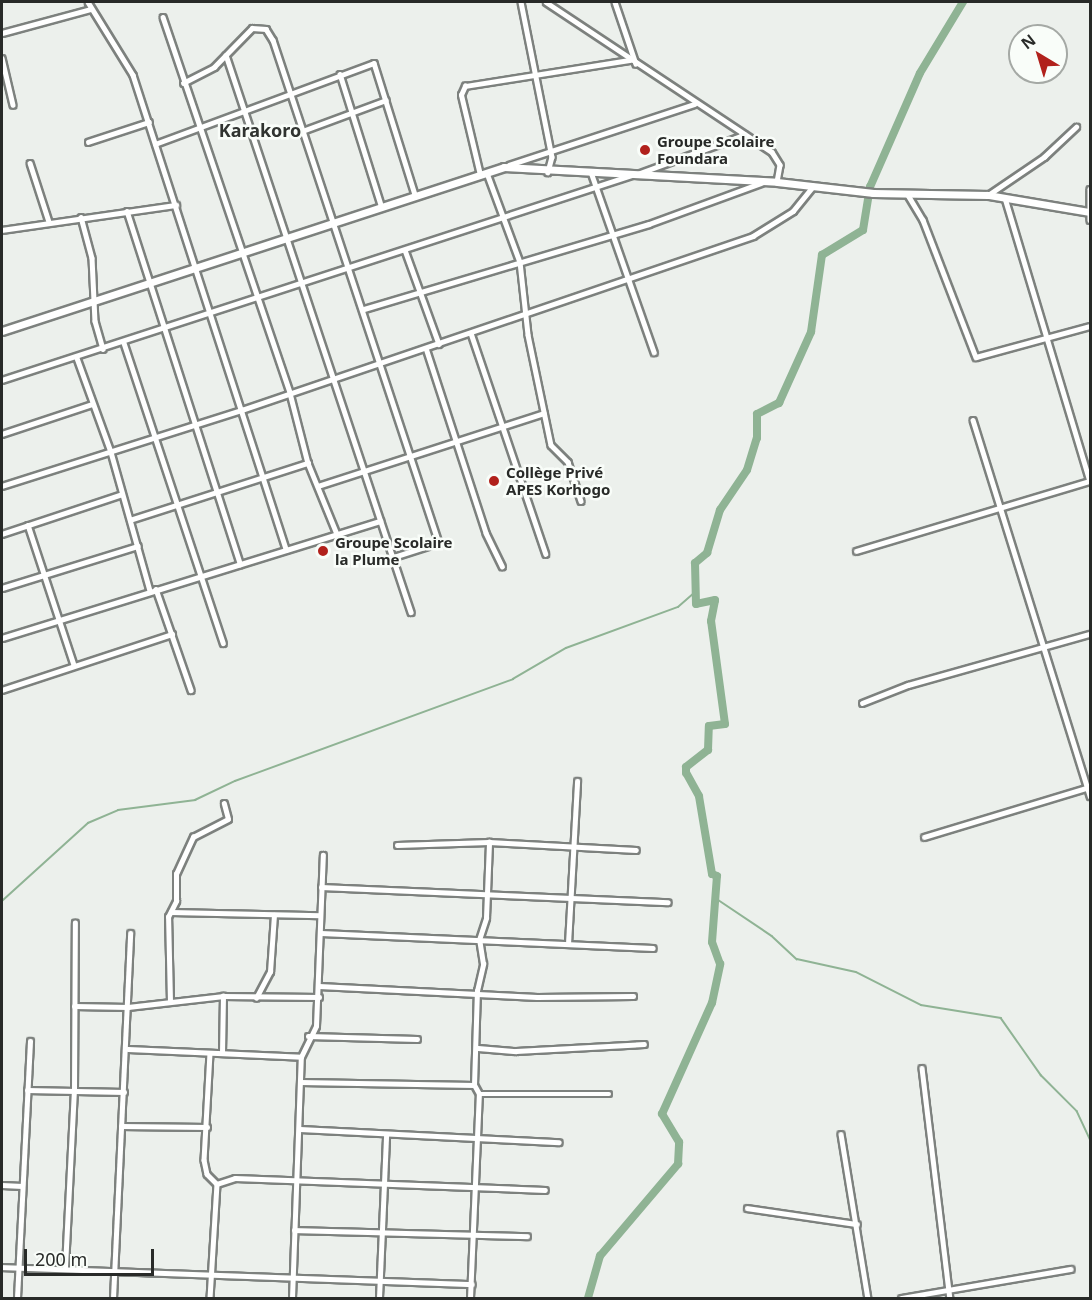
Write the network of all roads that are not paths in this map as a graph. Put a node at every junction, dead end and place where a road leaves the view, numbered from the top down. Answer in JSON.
{"nodes":[{"id":1,"x":88,"y":2,"type":"edge"},
{"id":2,"x":521,"y":2,"type":"edge"},
{"id":3,"x":546,"y":2,"type":"edge"},
{"id":4,"x":615,"y":2,"type":"edge"},
{"id":5,"x":91,"y":9,"type":"junction"},
{"id":6,"x":163,"y":17,"type":"dead end"},
{"id":7,"x":2,"y":33,"type":"edge"},
{"id":8,"x":226,"y":55,"type":"junction"},
{"id":9,"x":2,"y":58,"type":"edge"},
{"id":10,"x":630,"y":60,"type":"junction"},
{"id":11,"x":636,"y":64,"type":"junction"},
{"id":12,"x":340,"y":74,"type":"junction"},
{"id":13,"x":532,"y":74,"type":"junction"},
{"id":14,"x":183,"y":83,"type":"junction"},
{"id":15,"x":292,"y":90,"type":"junction"},
{"id":16,"x":386,"y":100,"type":"junction"},
{"id":17,"x":694,"y":104,"type":"junction"},
{"id":18,"x":13,"y":105,"type":"dead end"},
{"id":19,"x":245,"y":108,"type":"junction"},
{"id":20,"x":353,"y":114,"type":"junction"},
{"id":21,"x":149,"y":122,"type":"junction"},
{"id":22,"x":197,"y":126,"type":"junction"},
{"id":23,"x":1076,"y":127,"type":"dead end"},
{"id":24,"x":305,"y":130,"type":"junction"},
{"id":25,"x":744,"y":135,"type":"junction"},
{"id":26,"x":87,"y":142,"type":"dead end"},
{"id":27,"x":155,"y":144,"type":"junction"},
{"id":28,"x":551,"y":150,"type":"junction"},
{"id":29,"x":30,"y":163,"type":"dead end"},
{"id":30,"x":504,"y":167,"type":"junction"},
{"id":31,"x":548,"y":172,"type":"junction"},
{"id":32,"x":591,"y":172,"type":"junction"},
{"id":33,"x":639,"y":173,"type":"junction"},
{"id":34,"x":484,"y":174,"type":"junction"},
{"id":35,"x":766,"y":181,"type":"junction"},
{"id":36,"x":777,"y":182,"type":"junction"},
{"id":37,"x":813,"y":186,"type":"junction"},
{"id":38,"x":596,"y":187,"type":"junction"},
{"id":39,"x":1090,"y":189,"type":"edge"},
{"id":40,"x":415,"y":195,"type":"junction"},
{"id":41,"x":908,"y":195,"type":"junction"},
{"id":42,"x":988,"y":195,"type":"junction"},
{"id":43,"x":1005,"y":198,"type":"junction"},
{"id":44,"x":176,"y":205,"type":"junction"},
{"id":45,"x":381,"y":205,"type":"junction"},
{"id":46,"x":127,"y":211,"type":"junction"},
{"id":47,"x":1090,"y":215,"type":"edge"},
{"id":48,"x":81,"y":217,"type":"junction"},
{"id":49,"x":506,"y":217,"type":"junction"},
{"id":50,"x":336,"y":221,"type":"junction"},
{"id":51,"x":49,"y":222,"type":"junction"},
{"id":52,"x":2,"y":230,"type":"edge"},
{"id":53,"x":614,"y":232,"type":"junction"},
{"id":54,"x":287,"y":237,"type":"junction"},
{"id":55,"x":405,"y":250,"type":"junction"},
{"id":56,"x":240,"y":253,"type":"junction"},
{"id":57,"x":520,"y":262,"type":"junction"},
{"id":58,"x":197,"y":268,"type":"junction"},
{"id":59,"x":351,"y":268,"type":"junction"},
{"id":60,"x":630,"y":278,"type":"junction"},
{"id":61,"x":153,"y":283,"type":"junction"},
{"id":62,"x":303,"y":284,"type":"junction"},
{"id":63,"x":421,"y":294,"type":"junction"},
{"id":64,"x":258,"y":299,"type":"junction"},
{"id":65,"x":93,"y":303,"type":"junction"},
{"id":66,"x":364,"y":309,"type":"junction"},
{"id":67,"x":526,"y":311,"type":"junction"},
{"id":68,"x":210,"y":315,"type":"junction"},
{"id":69,"x":1090,"y":326,"type":"edge"},
{"id":70,"x":168,"y":329,"type":"junction"},
{"id":71,"x":2,"y":331,"type":"edge"},
{"id":72,"x":471,"y":333,"type":"junction"},
{"id":73,"x":1048,"y":340,"type":"junction"},
{"id":74,"x":124,"y":343,"type":"junction"},
{"id":75,"x":439,"y":344,"type":"junction"},
{"id":76,"x":426,"y":348,"type":"junction"},
{"id":77,"x":103,"y":349,"type":"junction"},
{"id":78,"x":654,"y":352,"type":"dead end"},
{"id":79,"x":77,"y":358,"type":"junction"},
{"id":80,"x":380,"y":363,"type":"junction"},
{"id":81,"x":334,"y":378,"type":"junction"},
{"id":82,"x":2,"y":380,"type":"edge"},
{"id":83,"x":290,"y":393,"type":"junction"},
{"id":84,"x":92,"y":404,"type":"junction"},
{"id":85,"x":242,"y":410,"type":"junction"},
{"id":86,"x":544,"y":413,"type":"junction"},
{"id":87,"x":973,"y":420,"type":"dead end"},
{"id":88,"x":196,"y":424,"type":"junction"},
{"id":89,"x":502,"y":425,"type":"junction"},
{"id":90,"x":2,"y":434,"type":"edge"},
{"id":91,"x":153,"y":437,"type":"junction"},
{"id":92,"x":456,"y":439,"type":"junction"},
{"id":93,"x":111,"y":453,"type":"junction"},
{"id":94,"x":411,"y":454,"type":"junction"},
{"id":95,"x":308,"y":463,"type":"junction"},
{"id":96,"x":363,"y":470,"type":"junction"},
{"id":97,"x":262,"y":478,"type":"junction"},
{"id":98,"x":1090,"y":481,"type":"edge"},
{"id":99,"x":2,"y":486,"type":"edge"},
{"id":100,"x":318,"y":486,"type":"junction"},
{"id":101,"x":216,"y":493,"type":"junction"},
{"id":102,"x":122,"y":494,"type":"junction"},
{"id":103,"x":580,"y":501,"type":"dead end"},
{"id":104,"x":176,"y":506,"type":"junction"},
{"id":105,"x":1002,"y":508,"type":"junction"},
{"id":106,"x":130,"y":520,"type":"junction"},
{"id":107,"x":380,"y":521,"type":"junction"},
{"id":108,"x":28,"y":525,"type":"junction"},
{"id":109,"x":2,"y":534,"type":"edge"},
{"id":110,"x":337,"y":534,"type":"junction"},
{"id":111,"x":138,"y":546,"type":"junction"},
{"id":112,"x":286,"y":550,"type":"junction"},
{"id":113,"x":856,"y":551,"type":"dead end"},
{"id":114,"x":546,"y":554,"type":"dead end"},
{"id":115,"x":392,"y":558,"type":"junction"},
{"id":116,"x":240,"y":564,"type":"junction"},
{"id":117,"x":502,"y":566,"type":"dead end"},
{"id":118,"x":44,"y":573,"type":"junction"},
{"id":119,"x":202,"y":574,"type":"junction"},
{"id":120,"x":2,"y":588,"type":"edge"},
{"id":121,"x":156,"y":589,"type":"junction"},
{"id":122,"x":150,"y":591,"type":"junction"},
{"id":123,"x":411,"y":612,"type":"dead end"},
{"id":124,"x":59,"y":620,"type":"junction"},
{"id":125,"x":172,"y":634,"type":"junction"},
{"id":126,"x":1090,"y":634,"type":"edge"},
{"id":127,"x":2,"y":638,"type":"edge"},
{"id":128,"x":224,"y":643,"type":"dead end"},
{"id":129,"x":1045,"y":648,"type":"junction"},
{"id":130,"x":74,"y":665,"type":"junction"},
{"id":131,"x":2,"y":690,"type":"edge"},
{"id":132,"x":191,"y":690,"type":"dead end"},
{"id":133,"x":862,"y":703,"type":"dead end"},
{"id":134,"x":577,"y":781,"type":"dead end"},
{"id":135,"x":1089,"y":787,"type":"edge"},
{"id":136,"x":1090,"y":796,"type":"edge"},
{"id":137,"x":224,"y":804,"type":"dead end"},
{"id":138,"x":924,"y":837,"type":"dead end"},
{"id":139,"x":489,"y":842,"type":"junction"},
{"id":140,"x":397,"y":845,"type":"dead end"},
{"id":141,"x":573,"y":849,"type":"junction"},
{"id":142,"x":636,"y":850,"type":"dead end"},
{"id":143,"x":323,"y":855,"type":"dead end"},
{"id":144,"x":321,"y":887,"type":"junction"},
{"id":145,"x":485,"y":896,"type":"junction"},
{"id":146,"x":571,"y":899,"type":"junction"},
{"id":147,"x":669,"y":902,"type":"dead end"},
{"id":148,"x":171,"y":912,"type":"junction"},
{"id":149,"x":274,"y":915,"type":"junction"},
{"id":150,"x":320,"y":915,"type":"junction"},
{"id":151,"x":75,"y":923,"type":"dead end"},
{"id":152,"x":129,"y":933,"type":"dead end"},
{"id":153,"x":321,"y":933,"type":"junction"},
{"id":154,"x":479,"y":940,"type":"junction"},
{"id":155,"x":568,"y":944,"type":"junction"},
{"id":156,"x":653,"y":948,"type":"dead end"},
{"id":157,"x":319,"y":986,"type":"junction"},
{"id":158,"x":477,"y":991,"type":"junction"},
{"id":159,"x":223,"y":996,"type":"junction"},
{"id":160,"x":633,"y":996,"type":"dead end"},
{"id":161,"x":319,"y":997,"type":"junction"},
{"id":162,"x":256,"y":998,"type":"junction"},
{"id":163,"x":170,"y":1002,"type":"junction"},
{"id":164,"x":74,"y":1006,"type":"junction"},
{"id":165,"x":128,"y":1007,"type":"junction"},
{"id":166,"x":308,"y":1036,"type":"junction"},
{"id":167,"x":417,"y":1039,"type":"dead end"},
{"id":168,"x":30,"y":1041,"type":"dead end"},
{"id":169,"x":644,"y":1044,"type":"dead end"},
{"id":170,"x":304,"y":1048,"type":"junction"},
{"id":171,"x":478,"y":1048,"type":"junction"},
{"id":172,"x":128,"y":1049,"type":"junction"},
{"id":173,"x":210,"y":1053,"type":"junction"},
{"id":174,"x":222,"y":1053,"type":"junction"},
{"id":175,"x":291,"y":1054,"type":"junction"},
{"id":176,"x":301,"y":1058,"type":"junction"},
{"id":177,"x":922,"y":1068,"type":"dead end"},
{"id":178,"x":300,"y":1082,"type":"junction"},
{"id":179,"x":474,"y":1085,"type":"junction"},
{"id":180,"x":27,"y":1090,"type":"junction"},
{"id":181,"x":74,"y":1091,"type":"junction"},
{"id":182,"x":124,"y":1092,"type":"junction"},
{"id":183,"x":479,"y":1094,"type":"junction"},
{"id":184,"x":609,"y":1094,"type":"dead end"},
{"id":185,"x":121,"y":1126,"type":"junction"},
{"id":186,"x":207,"y":1127,"type":"junction"},
{"id":187,"x":300,"y":1129,"type":"junction"},
{"id":188,"x":841,"y":1134,"type":"dead end"},
{"id":189,"x":386,"y":1136,"type":"junction"},
{"id":190,"x":473,"y":1140,"type":"junction"},
{"id":191,"x":559,"y":1142,"type":"dead end"},
{"id":192,"x":299,"y":1180,"type":"junction"},
{"id":193,"x":217,"y":1184,"type":"junction"},
{"id":194,"x":2,"y":1185,"type":"edge"},
{"id":195,"x":472,"y":1185,"type":"junction"},
{"id":196,"x":22,"y":1186,"type":"junction"},
{"id":197,"x":384,"y":1187,"type":"junction"},
{"id":198,"x":545,"y":1190,"type":"dead end"},
{"id":199,"x":747,"y":1208,"type":"dead end"},
{"id":200,"x":857,"y":1224,"type":"junction"},
{"id":201,"x":294,"y":1230,"type":"junction"},
{"id":202,"x":383,"y":1232,"type":"junction"},
{"id":203,"x":470,"y":1235,"type":"junction"},
{"id":204,"x":527,"y":1236,"type":"dead end"},
{"id":205,"x":2,"y":1267,"type":"edge"},
{"id":206,"x":65,"y":1268,"type":"junction"},
{"id":207,"x":18,"y":1269,"type":"junction"},
{"id":208,"x":1071,"y":1269,"type":"dead end"},
{"id":209,"x":114,"y":1272,"type":"junction"},
{"id":210,"x":211,"y":1275,"type":"junction"},
{"id":211,"x":292,"y":1275,"type":"junction"},
{"id":212,"x":379,"y":1279,"type":"junction"},
{"id":213,"x":472,"y":1284,"type":"junction"},
{"id":214,"x":948,"y":1289,"type":"junction"},
{"id":215,"x":17,"y":1299,"type":"edge"},
{"id":216,"x":114,"y":1299,"type":"edge"},
{"id":217,"x":210,"y":1299,"type":"edge"},
{"id":218,"x":292,"y":1299,"type":"edge"},
{"id":219,"x":379,"y":1299,"type":"edge"},
{"id":220,"x":470,"y":1299,"type":"edge"},
{"id":221,"x":868,"y":1299,"type":"edge"},
{"id":222,"x":901,"y":1299,"type":"edge"},
{"id":223,"x":950,"y":1299,"type":"edge"}],
"edges":[{"from":1,"to":5,"type":"street"},
{"from":2,"to":13,"type":"street"},
{"from":3,"to":10,"type":"street"},
{"from":4,"to":11,"type":"street"},
{"from":5,"to":7,"type":"street"},
{"from":5,"to":21,"type":"street"},
{"from":6,"to":14,"type":"street"},
{"from":8,"to":14,"type":"street"},
{"from":8,"to":15,"type":"street"},
{"from":8,"to":19,"type":"street"},
{"from":9,"to":18,"type":"street"},
{"from":10,"to":11,"type":"street"},
{"from":10,"to":13,"type":"street"},
{"from":11,"to":17,"type":"street"},
{"from":12,"to":15,"type":"street"},
{"from":12,"to":16,"type":"street"},
{"from":12,"to":20,"type":"street"},
{"from":13,"to":28,"type":"street"},
{"from":13,"to":34,"type":"street"},
{"from":14,"to":22,"type":"street"},
{"from":15,"to":19,"type":"street"},
{"from":15,"to":24,"type":"street"},
{"from":16,"to":20,"type":"street"},
{"from":16,"to":40,"type":"street"},
{"from":17,"to":25,"type":"street"},
{"from":17,"to":28,"type":"street"},
{"from":19,"to":22,"type":"street"},
{"from":19,"to":54,"type":"street"},
{"from":20,"to":24,"type":"street"},
{"from":20,"to":45,"type":"street"},
{"from":21,"to":26,"type":"street"},
{"from":21,"to":27,"type":"street"},
{"from":22,"to":27,"type":"street"},
{"from":22,"to":56,"type":"street"},
{"from":23,"to":42,"type":"street"},
{"from":24,"to":50,"type":"street"},
{"from":25,"to":33,"type":"street"},
{"from":25,"to":36,"type":"street"},
{"from":27,"to":44,"type":"street"},
{"from":28,"to":30,"type":"street"},
{"from":28,"to":31,"type":"street"},
{"from":29,"to":51,"type":"street"},
{"from":30,"to":31,"type":"street"},
{"from":30,"to":34,"type":"street"},
{"from":31,"to":32,"type":"street"},
{"from":32,"to":33,"type":"street"},
{"from":32,"to":38,"type":"street"},
{"from":33,"to":35,"type":"street"},
{"from":33,"to":38,"type":"street"},
{"from":34,"to":40,"type":"street"},
{"from":34,"to":49,"type":"street"},
{"from":35,"to":36,"type":"street"},
{"from":35,"to":53,"type":"street"},
{"from":36,"to":37,"type":"street"},
{"from":37,"to":41,"type":"street"},
{"from":37,"to":60,"type":"street"},
{"from":38,"to":49,"type":"street"},
{"from":38,"to":53,"type":"street"},
{"from":39,"to":47,"type":"street"},
{"from":40,"to":45,"type":"street"},
{"from":41,"to":42,"type":"street"},
{"from":41,"to":73,"type":"street"},
{"from":42,"to":43,"type":"street"},
{"from":43,"to":47,"type":"street"},
{"from":43,"to":73,"type":"street"},
{"from":44,"to":46,"type":"street"},
{"from":44,"to":58,"type":"street"},
{"from":45,"to":50,"type":"street"},
{"from":46,"to":48,"type":"street"},
{"from":46,"to":61,"type":"street"},
{"from":48,"to":51,"type":"street"},
{"from":48,"to":65,"type":"street"},
{"from":49,"to":55,"type":"street"},
{"from":49,"to":57,"type":"street"},
{"from":50,"to":54,"type":"street"},
{"from":50,"to":59,"type":"street"},
{"from":51,"to":52,"type":"street"},
{"from":53,"to":57,"type":"street"},
{"from":53,"to":60,"type":"street"},
{"from":54,"to":56,"type":"street"},
{"from":54,"to":62,"type":"street"},
{"from":55,"to":59,"type":"street"},
{"from":55,"to":63,"type":"street"},
{"from":56,"to":58,"type":"street"},
{"from":56,"to":64,"type":"street"},
{"from":57,"to":63,"type":"street"},
{"from":57,"to":67,"type":"street"},
{"from":58,"to":61,"type":"street"},
{"from":58,"to":68,"type":"street"},
{"from":59,"to":62,"type":"street"},
{"from":59,"to":66,"type":"street"},
{"from":60,"to":67,"type":"street"},
{"from":60,"to":78,"type":"street"},
{"from":61,"to":65,"type":"street"},
{"from":61,"to":70,"type":"street"},
{"from":62,"to":64,"type":"street"},
{"from":62,"to":81,"type":"street"},
{"from":63,"to":66,"type":"street"},
{"from":63,"to":75,"type":"street"},
{"from":64,"to":68,"type":"street"},
{"from":64,"to":83,"type":"street"},
{"from":65,"to":71,"type":"street"},
{"from":65,"to":77,"type":"street"},
{"from":66,"to":80,"type":"street"},
{"from":67,"to":72,"type":"street"},
{"from":67,"to":86,"type":"street"},
{"from":68,"to":70,"type":"street"},
{"from":68,"to":85,"type":"street"},
{"from":69,"to":73,"type":"street"},
{"from":70,"to":74,"type":"street"},
{"from":70,"to":88,"type":"street"},
{"from":72,"to":75,"type":"street"},
{"from":72,"to":89,"type":"street"},
{"from":73,"to":98,"type":"street"},
{"from":74,"to":77,"type":"street"},
{"from":74,"to":91,"type":"street"},
{"from":75,"to":76,"type":"street"},
{"from":76,"to":80,"type":"street"},
{"from":76,"to":92,"type":"street"},
{"from":77,"to":79,"type":"street"},
{"from":79,"to":82,"type":"street"},
{"from":79,"to":84,"type":"street"},
{"from":80,"to":81,"type":"street"},
{"from":80,"to":94,"type":"street"},
{"from":81,"to":83,"type":"street"},
{"from":81,"to":96,"type":"street"},
{"from":83,"to":85,"type":"street"},
{"from":83,"to":95,"type":"street"},
{"from":84,"to":90,"type":"street"},
{"from":84,"to":93,"type":"street"},
{"from":85,"to":88,"type":"street"},
{"from":85,"to":97,"type":"street"},
{"from":86,"to":89,"type":"street"},
{"from":86,"to":103,"type":"street"},
{"from":87,"to":105,"type":"street"},
{"from":88,"to":91,"type":"street"},
{"from":88,"to":101,"type":"street"},
{"from":89,"to":92,"type":"street"},
{"from":89,"to":114,"type":"street"},
{"from":91,"to":93,"type":"street"},
{"from":91,"to":104,"type":"street"},
{"from":92,"to":94,"type":"street"},
{"from":92,"to":117,"type":"street"},
{"from":93,"to":99,"type":"street"},
{"from":93,"to":102,"type":"street"},
{"from":94,"to":96,"type":"street"},
{"from":94,"to":115,"type":"street"},
{"from":95,"to":97,"type":"street"},
{"from":95,"to":100,"type":"street"},
{"from":96,"to":100,"type":"street"},
{"from":96,"to":107,"type":"street"},
{"from":97,"to":101,"type":"street"},
{"from":97,"to":112,"type":"street"},
{"from":98,"to":105,"type":"street"},
{"from":100,"to":110,"type":"street"},
{"from":101,"to":104,"type":"street"},
{"from":101,"to":116,"type":"street"},
{"from":102,"to":106,"type":"street"},
{"from":102,"to":108,"type":"street"},
{"from":104,"to":106,"type":"street"},
{"from":104,"to":119,"type":"street"},
{"from":105,"to":113,"type":"street"},
{"from":105,"to":129,"type":"street"},
{"from":106,"to":111,"type":"street"},
{"from":107,"to":110,"type":"street"},
{"from":107,"to":115,"type":"street"},
{"from":108,"to":109,"type":"street"},
{"from":108,"to":118,"type":"street"},
{"from":110,"to":112,"type":"street"},
{"from":111,"to":118,"type":"street"},
{"from":111,"to":122,"type":"street"},
{"from":112,"to":116,"type":"street"},
{"from":115,"to":123,"type":"street"},
{"from":116,"to":119,"type":"street"},
{"from":118,"to":120,"type":"street"},
{"from":118,"to":124,"type":"street"},
{"from":119,"to":121,"type":"street"},
{"from":119,"to":128,"type":"street"},
{"from":121,"to":122,"type":"street"},
{"from":121,"to":125,"type":"street"},
{"from":122,"to":124,"type":"street"},
{"from":124,"to":127,"type":"street"},
{"from":124,"to":130,"type":"street"},
{"from":125,"to":130,"type":"street"},
{"from":125,"to":132,"type":"street"},
{"from":126,"to":129,"type":"street"},
{"from":129,"to":133,"type":"street"},
{"from":129,"to":135,"type":"street"},
{"from":130,"to":131,"type":"street"},
{"from":134,"to":141,"type":"street"},
{"from":135,"to":136,"type":"street"},
{"from":135,"to":138,"type":"street"},
{"from":137,"to":148,"type":"street"},
{"from":139,"to":140,"type":"street"},
{"from":139,"to":141,"type":"street"},
{"from":139,"to":145,"type":"street"},
{"from":141,"to":142,"type":"street"},
{"from":141,"to":146,"type":"street"},
{"from":143,"to":144,"type":"street"},
{"from":144,"to":145,"type":"street"},
{"from":144,"to":150,"type":"street"},
{"from":145,"to":146,"type":"street"},
{"from":145,"to":154,"type":"street"},
{"from":146,"to":147,"type":"street"},
{"from":146,"to":155,"type":"street"},
{"from":148,"to":149,"type":"street"},
{"from":148,"to":163,"type":"street"},
{"from":149,"to":150,"type":"street"},
{"from":149,"to":162,"type":"street"},
{"from":150,"to":153,"type":"street"},
{"from":151,"to":164,"type":"street"},
{"from":152,"to":165,"type":"street"},
{"from":153,"to":154,"type":"street"},
{"from":153,"to":157,"type":"street"},
{"from":154,"to":155,"type":"street"},
{"from":154,"to":158,"type":"street"},
{"from":155,"to":156,"type":"street"},
{"from":157,"to":158,"type":"street"},
{"from":157,"to":161,"type":"street"},
{"from":158,"to":160,"type":"street"},
{"from":158,"to":171,"type":"street"},
{"from":159,"to":162,"type":"street"},
{"from":159,"to":163,"type":"street"},
{"from":159,"to":174,"type":"street"},
{"from":161,"to":162,"type":"street"},
{"from":161,"to":166,"type":"street"},
{"from":163,"to":165,"type":"street"},
{"from":164,"to":165,"type":"street"},
{"from":164,"to":181,"type":"street"},
{"from":165,"to":172,"type":"street"},
{"from":166,"to":167,"type":"street"},
{"from":166,"to":170,"type":"street"},
{"from":168,"to":180,"type":"street"},
{"from":169,"to":171,"type":"street"},
{"from":170,"to":175,"type":"street"},
{"from":170,"to":176,"type":"street"},
{"from":171,"to":179,"type":"street"},
{"from":172,"to":173,"type":"street"},
{"from":172,"to":182,"type":"street"},
{"from":173,"to":174,"type":"street"},
{"from":173,"to":186,"type":"street"},
{"from":174,"to":175,"type":"street"},
{"from":175,"to":176,"type":"street"},
{"from":176,"to":178,"type":"street"},
{"from":177,"to":214,"type":"street"},
{"from":178,"to":179,"type":"street"},
{"from":178,"to":187,"type":"street"},
{"from":179,"to":183,"type":"street"},
{"from":180,"to":181,"type":"street"},
{"from":180,"to":196,"type":"street"},
{"from":181,"to":182,"type":"street"},
{"from":181,"to":206,"type":"street"},
{"from":182,"to":185,"type":"street"},
{"from":183,"to":184,"type":"street"},
{"from":183,"to":190,"type":"street"},
{"from":185,"to":186,"type":"street"},
{"from":185,"to":209,"type":"street"},
{"from":186,"to":193,"type":"street"},
{"from":187,"to":189,"type":"street"},
{"from":187,"to":192,"type":"street"},
{"from":188,"to":200,"type":"street"},
{"from":189,"to":190,"type":"street"},
{"from":189,"to":197,"type":"street"},
{"from":190,"to":191,"type":"street"},
{"from":190,"to":195,"type":"street"},
{"from":192,"to":193,"type":"street"},
{"from":192,"to":197,"type":"street"},
{"from":192,"to":201,"type":"street"},
{"from":193,"to":210,"type":"street"},
{"from":194,"to":196,"type":"street"},
{"from":195,"to":197,"type":"street"},
{"from":195,"to":198,"type":"street"},
{"from":195,"to":203,"type":"street"},
{"from":196,"to":207,"type":"street"},
{"from":197,"to":202,"type":"street"},
{"from":199,"to":200,"type":"street"},
{"from":200,"to":221,"type":"street"},
{"from":201,"to":202,"type":"street"},
{"from":201,"to":211,"type":"street"},
{"from":202,"to":203,"type":"street"},
{"from":202,"to":212,"type":"street"},
{"from":203,"to":204,"type":"street"},
{"from":203,"to":213,"type":"street"},
{"from":205,"to":207,"type":"street"},
{"from":206,"to":207,"type":"street"},
{"from":206,"to":209,"type":"street"},
{"from":207,"to":215,"type":"street"},
{"from":208,"to":214,"type":"street"},
{"from":209,"to":210,"type":"street"},
{"from":209,"to":216,"type":"street"},
{"from":210,"to":211,"type":"street"},
{"from":210,"to":217,"type":"street"},
{"from":211,"to":212,"type":"street"},
{"from":211,"to":218,"type":"street"},
{"from":212,"to":213,"type":"street"},
{"from":212,"to":219,"type":"street"},
{"from":213,"to":220,"type":"street"},
{"from":214,"to":222,"type":"street"},
{"from":214,"to":223,"type":"street"}]}
